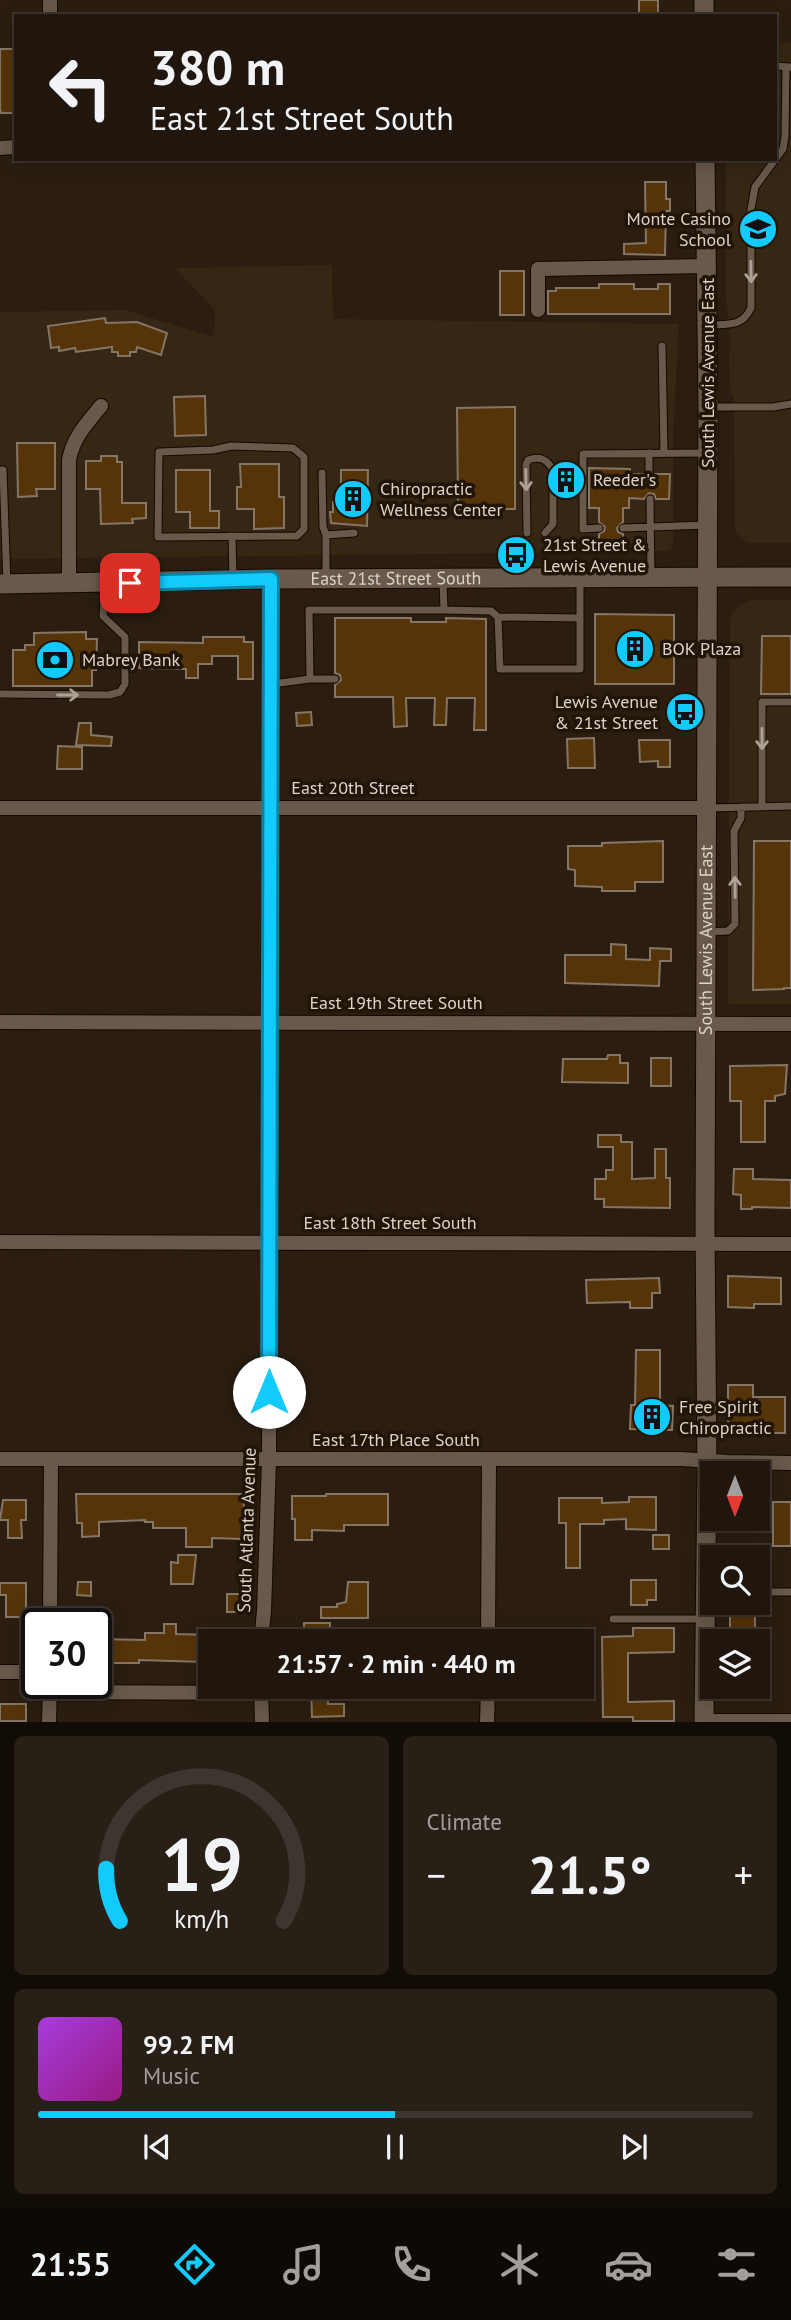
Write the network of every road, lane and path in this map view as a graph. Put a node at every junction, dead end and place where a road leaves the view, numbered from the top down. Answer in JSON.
{"nodes":[{"id":1,"x":789,"y":67,"type":"edge"},
{"id":2,"x":777,"y":157,"type":"edge"},
{"id":3,"x":705,"y":161,"type":"edge"},
{"id":4,"x":774,"y":161,"type":"edge"},
{"id":5,"x":707,"y":266,"type":"junction"},
{"id":6,"x":538,"y":310,"type":"dead end"},
{"id":7,"x":708,"y":325,"type":"junction"},
{"id":8,"x":663,"y":346,"type":"dead end"},
{"id":9,"x":791,"y":404,"type":"edge"},
{"id":10,"x":100,"y":406,"type":"dead end"},
{"id":11,"x":708,"y":407,"type":"junction"},
{"id":12,"x":649,"y":453,"type":"junction"},
{"id":13,"x":664,"y":453,"type":"junction"},
{"id":14,"x":708,"y":453,"type":"junction"},
{"id":15,"x":0,"y":470,"type":"edge"},
{"id":16,"x":322,"y":473,"type":"dead end"},
{"id":17,"x":649,"y":474,"type":"dead end"},
{"id":18,"x":650,"y":499,"type":"dead end"},
{"id":19,"x":708,"y":525,"type":"junction"},
{"id":20,"x":650,"y":527,"type":"junction"},
{"id":21,"x":599,"y":528,"type":"dead end"},
{"id":22,"x":623,"y":528,"type":"dead end"},
{"id":23,"x":354,"y":533,"type":"dead end"},
{"id":24,"x":527,"y":533,"type":"dead end"},
{"id":25,"x":545,"y":533,"type":"dead end"},
{"id":26,"x":326,"y":535,"type":"junction"},
{"id":27,"x":232,"y":536,"type":"junction"},
{"id":28,"x":2,"y":548,"type":"edge"},
{"id":29,"x":708,"y":576,"type":"junction"},
{"id":30,"x":580,"y":577,"type":"junction"},
{"id":31,"x":651,"y":577,"type":"junction"},
{"id":32,"x":791,"y":577,"type":"edge"},
{"id":33,"x":443,"y":578,"type":"junction"},
{"id":34,"x":233,"y":579,"type":"junction"},
{"id":35,"x":271,"y":579,"type":"junction"},
{"id":36,"x":326,"y":579,"type":"junction"},
{"id":37,"x":105,"y":583,"type":"junction"},
{"id":38,"x":3,"y":584,"type":"edge"},
{"id":39,"x":69,"y":584,"type":"junction"},
{"id":40,"x":444,"y":610,"type":"junction"},
{"id":41,"x":498,"y":617,"type":"junction"},
{"id":42,"x":580,"y":618,"type":"junction"},
{"id":43,"x":310,"y":679,"type":"junction"},
{"id":44,"x":335,"y":679,"type":"dead end"},
{"id":45,"x":272,"y":684,"type":"junction"},
{"id":46,"x":0,"y":694,"type":"edge"},
{"id":47,"x":791,"y":702,"type":"edge"},
{"id":48,"x":762,"y":806,"type":"junction"},
{"id":49,"x":791,"y":806,"type":"edge"},
{"id":50,"x":271,"y":807,"type":"junction"},
{"id":51,"x":741,"y":807,"type":"junction"},
{"id":52,"x":0,"y":808,"type":"edge"},
{"id":53,"x":706,"y":808,"type":"junction"},
{"id":54,"x":707,"y":932,"type":"junction"},
{"id":55,"x":0,"y":1022,"type":"edge"},
{"id":56,"x":270,"y":1022,"type":"junction"},
{"id":57,"x":706,"y":1023,"type":"junction"},
{"id":58,"x":791,"y":1024,"type":"edge"},
{"id":59,"x":0,"y":1242,"type":"edge"},
{"id":60,"x":270,"y":1242,"type":"junction"},
{"id":61,"x":705,"y":1243,"type":"junction"},
{"id":62,"x":791,"y":1244,"type":"edge"},
{"id":63,"x":0,"y":1459,"type":"edge"},
{"id":64,"x":51,"y":1459,"type":"junction"},
{"id":65,"x":269,"y":1460,"type":"junction"},
{"id":66,"x":489,"y":1460,"type":"junction"},
{"id":67,"x":707,"y":1461,"type":"joint"},
{"id":68,"x":770,"y":1462,"type":"edge"},
{"id":69,"x":791,"y":1463,"type":"edge"},
{"id":70,"x":706,"y":1531,"type":"edge"},
{"id":71,"x":770,"y":1592,"type":"edge"},
{"id":72,"x":791,"y":1592,"type":"edge"},
{"id":73,"x":50,"y":1608,"type":"edge"},
{"id":74,"x":613,"y":1619,"type":"dead end"},
{"id":75,"x":705,"y":1619,"type":"junction"},
{"id":76,"x":262,"y":1629,"type":"edge"},
{"id":77,"x":488,"y":1629,"type":"edge"},
{"id":78,"x":0,"y":1672,"type":"edge"},
{"id":79,"x":21,"y":1672,"type":"edge"},
{"id":80,"x":112,"y":1689,"type":"edge"},
{"id":81,"x":198,"y":1689,"type":"edge"},
{"id":82,"x":50,"y":1699,"type":"edge"},
{"id":83,"x":262,"y":1699,"type":"edge"},
{"id":84,"x":488,"y":1699,"type":"edge"},
{"id":85,"x":50,"y":1721,"type":"edge"},
{"id":86,"x":262,"y":1721,"type":"edge"},
{"id":87,"x":488,"y":1721,"type":"edge"},
{"id":88,"x":704,"y":1721,"type":"edge"},
{"id":89,"x":791,"y":1721,"type":"edge"}],
"edges":[{"from":1,"to":2,"type":"lane","one_way":true},
{"from":3,"to":5,"type":"main road","name":"South Lewis Avenue East"},
{"from":4,"to":7,"type":"lane","one_way":true},
{"from":5,"to":6,"type":"street"},
{"from":5,"to":7,"type":"main road","name":"South Lewis Avenue East"},
{"from":7,"to":11,"type":"main road","name":"South Lewis Avenue East"},
{"from":8,"to":13,"type":"lane"},
{"from":9,"to":11,"type":"lane"},
{"from":10,"to":39,"type":"street"},
{"from":11,"to":14,"type":"main road","name":"South Lewis Avenue East"},
{"from":12,"to":13,"type":"lane"},
{"from":12,"to":17,"type":"lane"},
{"from":12,"to":21,"type":"lane"},
{"from":13,"to":14,"type":"lane"},
{"from":14,"to":19,"type":"main road","name":"South Lewis Avenue East"},
{"from":15,"to":28,"type":"lane"},
{"from":16,"to":26,"type":"lane"},
{"from":18,"to":20,"type":"lane"},
{"from":19,"to":20,"type":"lane"},
{"from":19,"to":29,"type":"main road","name":"South Lewis Avenue East"},
{"from":20,"to":22,"type":"lane"},
{"from":20,"to":31,"type":"lane"},
{"from":23,"to":26,"type":"lane"},
{"from":25,"to":24,"type":"lane","one_way":true},
{"from":26,"to":36,"type":"lane"},
{"from":27,"to":27,"type":"lane"},
{"from":27,"to":34,"type":"lane"},
{"from":28,"to":38,"type":"lane"},
{"from":29,"to":31,"type":"main road","name":"East 21st Street South"},
{"from":29,"to":32,"type":"main road","name":"East 21st Street South"},
{"from":29,"to":53,"type":"main road","name":"South Lewis Avenue East"},
{"from":30,"to":31,"type":"main road","name":"East 21st Street South"},
{"from":30,"to":33,"type":"main road","name":"East 21st Street South"},
{"from":30,"to":42,"type":"lane"},
{"from":33,"to":36,"type":"main road","name":"East 21st Street South"},
{"from":33,"to":40,"type":"lane"},
{"from":34,"to":35,"type":"main road","name":"East 21st Street South"},
{"from":34,"to":37,"type":"main road","name":"East 21st Street South"},
{"from":35,"to":36,"type":"main road","name":"East 21st Street South"},
{"from":35,"to":45,"type":"street","name":"South Atlanta Avenue"},
{"from":37,"to":39,"type":"main road","name":"East 21st Street South"},
{"from":46,"to":37,"type":"lane","one_way":true},
{"from":38,"to":39,"type":"main road","name":"East 21st Street South"},
{"from":40,"to":41,"type":"lane"},
{"from":40,"to":43,"type":"lane"},
{"from":41,"to":42,"type":"lane"},
{"from":41,"to":42,"type":"lane"},
{"from":43,"to":44,"type":"lane"},
{"from":43,"to":45,"type":"lane"},
{"from":45,"to":50,"type":"street","name":"South Atlanta Avenue"},
{"from":47,"to":48,"type":"lane","one_way":true},
{"from":48,"to":49,"type":"lane"},
{"from":48,"to":51,"type":"lane"},
{"from":50,"to":52,"type":"street","name":"East 20th Street"},
{"from":50,"to":53,"type":"street","name":"East 20th Street"},
{"from":50,"to":56,"type":"street","name":"South Atlanta Avenue"},
{"from":51,"to":53,"type":"lane"},
{"from":54,"to":51,"type":"lane","one_way":true},
{"from":53,"to":54,"type":"main road","name":"South Lewis Avenue East"},
{"from":54,"to":57,"type":"main road","name":"South Lewis Avenue East"},
{"from":55,"to":56,"type":"street","name":"East 19th Street South"},
{"from":56,"to":57,"type":"street","name":"East 19th Street South"},
{"from":56,"to":60,"type":"street","name":"South Atlanta Avenue"},
{"from":57,"to":58,"type":"street","name":"East 19th Street South"},
{"from":57,"to":61,"type":"main road","name":"South Lewis Avenue East"},
{"from":59,"to":60,"type":"street","name":"East 18th Street South"},
{"from":60,"to":61,"type":"street","name":"East 18th Street South"},
{"from":60,"to":65,"type":"street","name":"South Atlanta Avenue"},
{"from":61,"to":62,"type":"street","name":"East 18th Street South"},
{"from":61,"to":67,"type":"main road","name":"South Lewis Avenue East"},
{"from":63,"to":64,"type":"street","name":"East 17th Place South"},
{"from":64,"to":65,"type":"street","name":"East 17th Place South"},
{"from":64,"to":73,"type":"street"},
{"from":65,"to":66,"type":"street","name":"East 17th Place South"},
{"from":65,"to":76,"type":"street","name":"South Atlanta Avenue"},
{"from":66,"to":67,"type":"street","name":"East 17th Place South"},
{"from":66,"to":77,"type":"street"},
{"from":68,"to":69,"type":"street","name":"East 17th Place South"},
{"from":70,"to":75,"type":"main road","name":"South Lewis Avenue East"},
{"from":71,"to":72,"type":"lane"},
{"from":74,"to":75,"type":"lane"},
{"from":75,"to":88,"type":"main road","name":"South Lewis Avenue East"},
{"from":78,"to":79,"type":"street"},
{"from":80,"to":81,"type":"street"},
{"from":82,"to":85,"type":"street"},
{"from":83,"to":86,"type":"street"},
{"from":84,"to":87,"type":"street"},
{"from":88,"to":89,"type":"street"}]}
